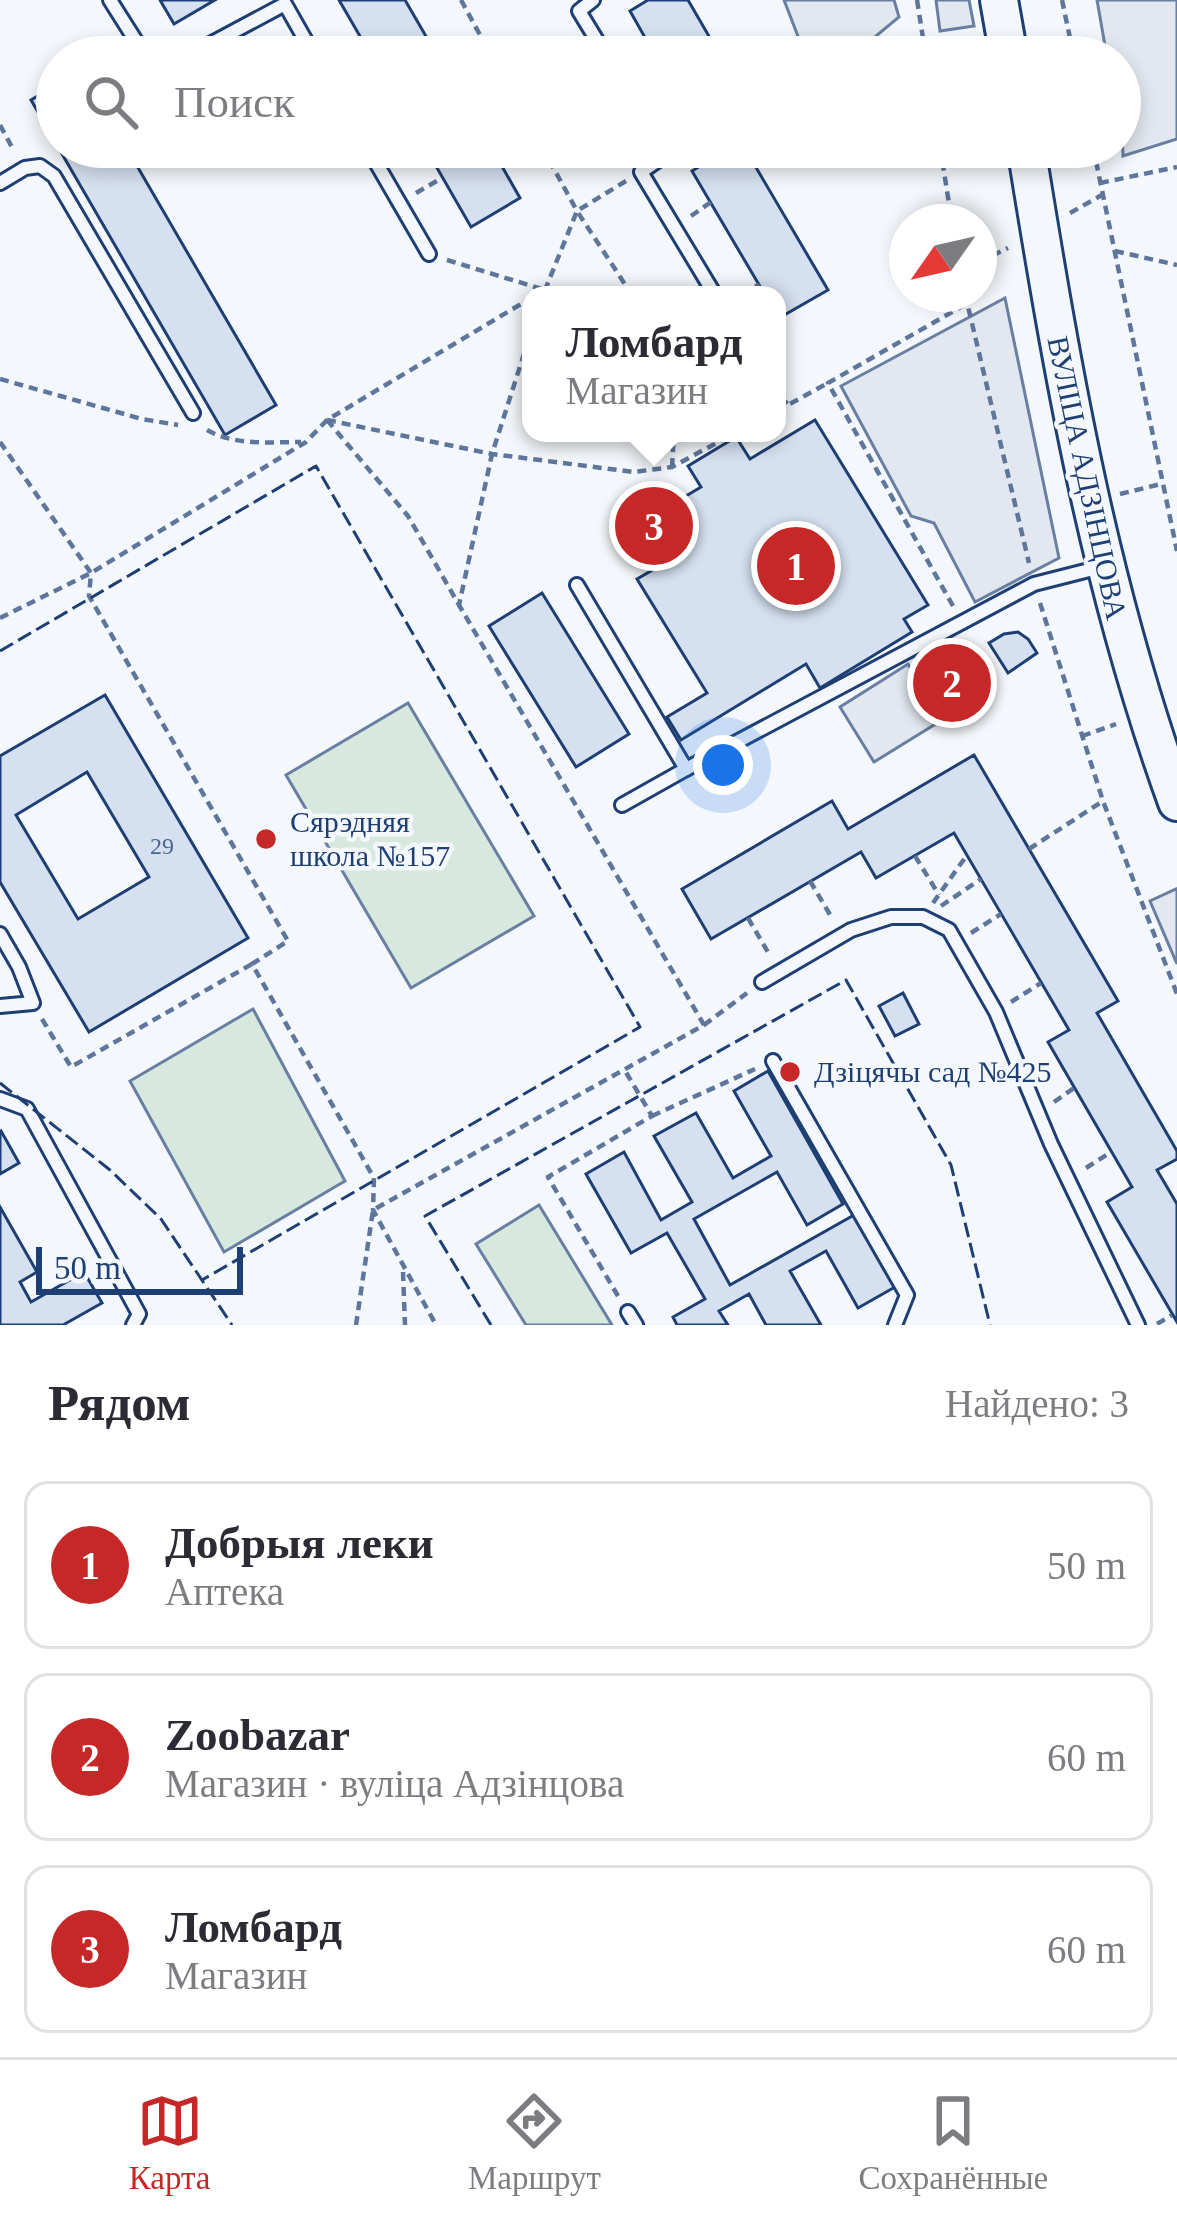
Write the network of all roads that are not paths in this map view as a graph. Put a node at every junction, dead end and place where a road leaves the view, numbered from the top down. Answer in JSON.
{"nodes":[{"id":1,"x":110,"y":0,"type":"edge"},
{"id":2,"x":593,"y":0,"type":"edge"},
{"id":3,"x":998,"y":0,"type":"edge"},
{"id":4,"x":133,"y":36,"type":"edge"},
{"id":5,"x":225,"y":36,"type":"edge"},
{"id":6,"x":303,"y":36,"type":"edge"},
{"id":7,"x":595,"y":36,"type":"edge"},
{"id":8,"x":1006,"y":36,"type":"edge"},
{"id":9,"x":36,"y":167,"type":"edge"},
{"id":10,"x":43,"y":168,"type":"edge"},
{"id":11,"x":379,"y":168,"type":"edge"},
{"id":12,"x":647,"y":168,"type":"edge"},
{"id":13,"x":1029,"y":168,"type":"edge"},
{"id":14,"x":0,"y":183,"type":"edge"},
{"id":15,"x":429,"y":254,"type":"road end"},
{"id":16,"x":710,"y":286,"type":"edge"},
{"id":17,"x":193,"y":413,"type":"dead end"},
{"id":18,"x":1103,"y":567,"type":"junction"},
{"id":19,"x":577,"y":585,"type":"dead end"},
{"id":20,"x":686,"y":769,"type":"junction"},
{"id":21,"x":1177,"y":802,"type":"edge"},
{"id":22,"x":622,"y":805,"type":"dead end"},
{"id":23,"x":0,"y":934,"type":"edge"},
{"id":24,"x":761,"y":982,"type":"road end"},
{"id":25,"x":0,"y":1006,"type":"edge"},
{"id":26,"x":773,"y":1060,"type":"road end"},
{"id":27,"x":0,"y":1099,"type":"edge"},
{"id":28,"x":628,"y":1312,"type":"road end"},
{"id":29,"x":898,"y":1324,"type":"edge"},
{"id":30,"x":134,"y":1325,"type":"edge"},
{"id":31,"x":636,"y":1325,"type":"edge"},
{"id":32,"x":1138,"y":1325,"type":"edge"}],
"edges":[{"from":1,"to":4,"type":"lane"},
{"from":2,"to":7,"type":"lane"},
{"from":3,"to":8,"type":"main road"},
{"from":5,"to":6,"type":"lane"},
{"from":9,"to":14,"type":"lane"},
{"from":10,"to":17,"type":"lane"},
{"from":11,"to":15,"type":"lane"},
{"from":12,"to":16,"type":"lane"},
{"from":13,"to":18,"type":"main road","name":"ВУЛІЦА АДЗІНЦОВА"},
{"from":18,"to":20,"type":"lane"},
{"from":18,"to":21,"type":"main road","name":"ВУЛІЦА АДЗІНЦОВА"},
{"from":19,"to":20,"type":"lane"},
{"from":20,"to":22,"type":"lane"},
{"from":23,"to":25,"type":"lane"},
{"from":24,"to":32,"type":"lane"},
{"from":26,"to":29,"type":"lane"},
{"from":27,"to":30,"type":"lane"},
{"from":28,"to":31,"type":"lane"}]}
